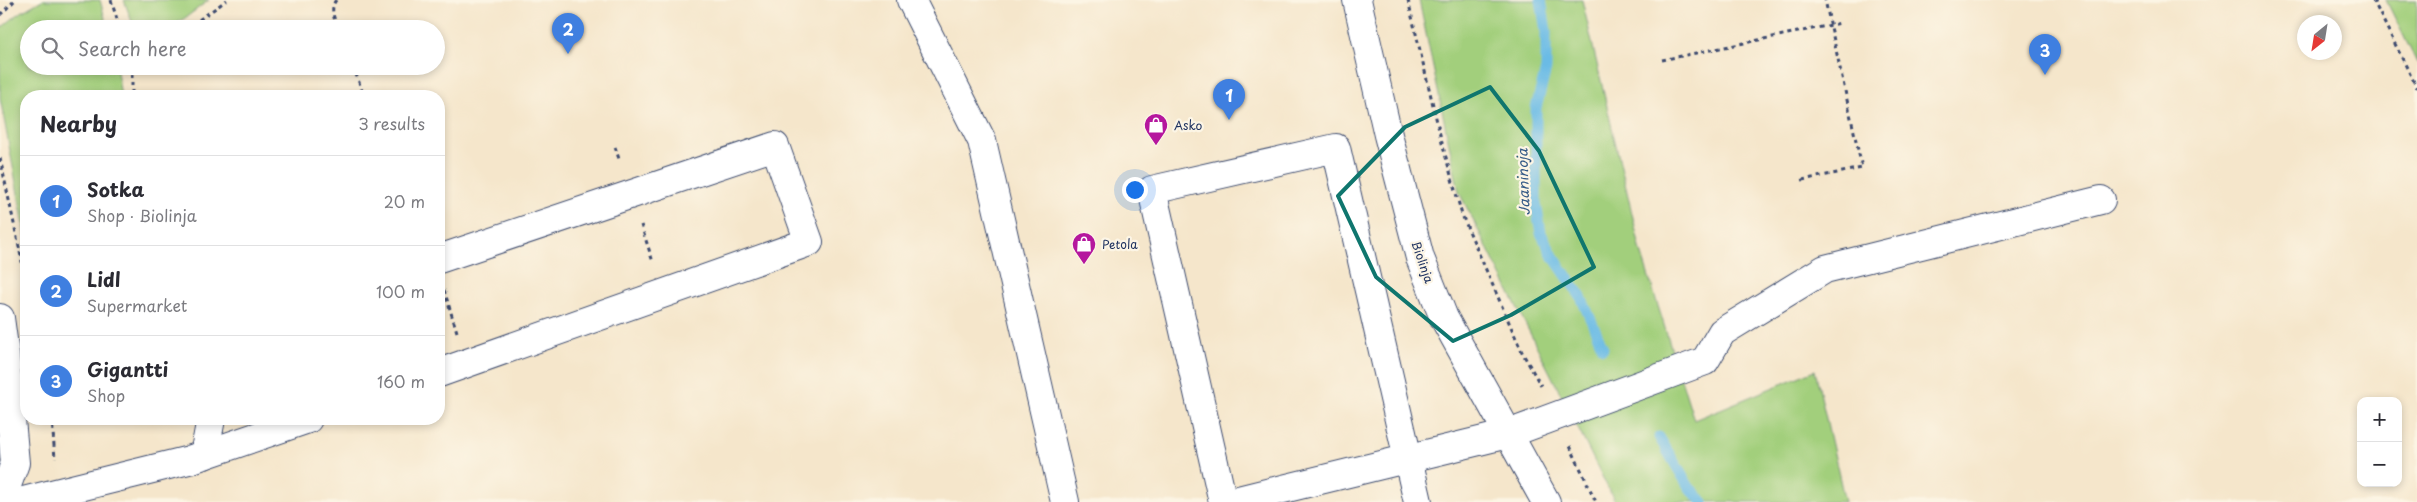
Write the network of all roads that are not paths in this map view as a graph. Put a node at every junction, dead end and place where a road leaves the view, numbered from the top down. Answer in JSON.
{"nodes":[{"id":1,"x":911,"y":0,"type":"edge"},
{"id":2,"x":1357,"y":0,"type":"edge"},
{"id":3,"x":2102,"y":200,"type":"dead end"},
{"id":4,"x":445,"y":257,"type":"edge"},
{"id":5,"x":0,"y":318,"type":"edge"},
{"id":6,"x":445,"y":371,"type":"edge"},
{"id":7,"x":210,"y":425,"type":"edge"},
{"id":8,"x":291,"y":425,"type":"edge"},
{"id":9,"x":1508,"y":434,"type":"junction"},
{"id":10,"x":204,"y":455,"type":"junction"},
{"id":11,"x":1408,"y":460,"type":"junction"},
{"id":12,"x":1,"y":502,"type":"edge"},
{"id":13,"x":20,"y":502,"type":"edge"},
{"id":14,"x":1066,"y":502,"type":"edge"},
{"id":15,"x":1223,"y":502,"type":"edge"},
{"id":16,"x":1230,"y":502,"type":"edge"},
{"id":17,"x":1418,"y":502,"type":"edge"},
{"id":18,"x":1546,"y":502,"type":"edge"}],
"edges":[{"from":1,"to":14,"type":"street"},
{"from":2,"to":9,"type":"street","name":"Biolinja"},
{"from":3,"to":9,"type":"street"},
{"from":4,"to":6,"type":"street"},
{"from":5,"to":12,"type":"street"},
{"from":7,"to":10,"type":"street"},
{"from":8,"to":10,"type":"street"},
{"from":9,"to":11,"type":"street"},
{"from":9,"to":18,"type":"street","name":"Biolinja"},
{"from":10,"to":13,"type":"street"},
{"from":11,"to":15,"type":"street"},
{"from":11,"to":16,"type":"street"},
{"from":11,"to":17,"type":"street"}]}
